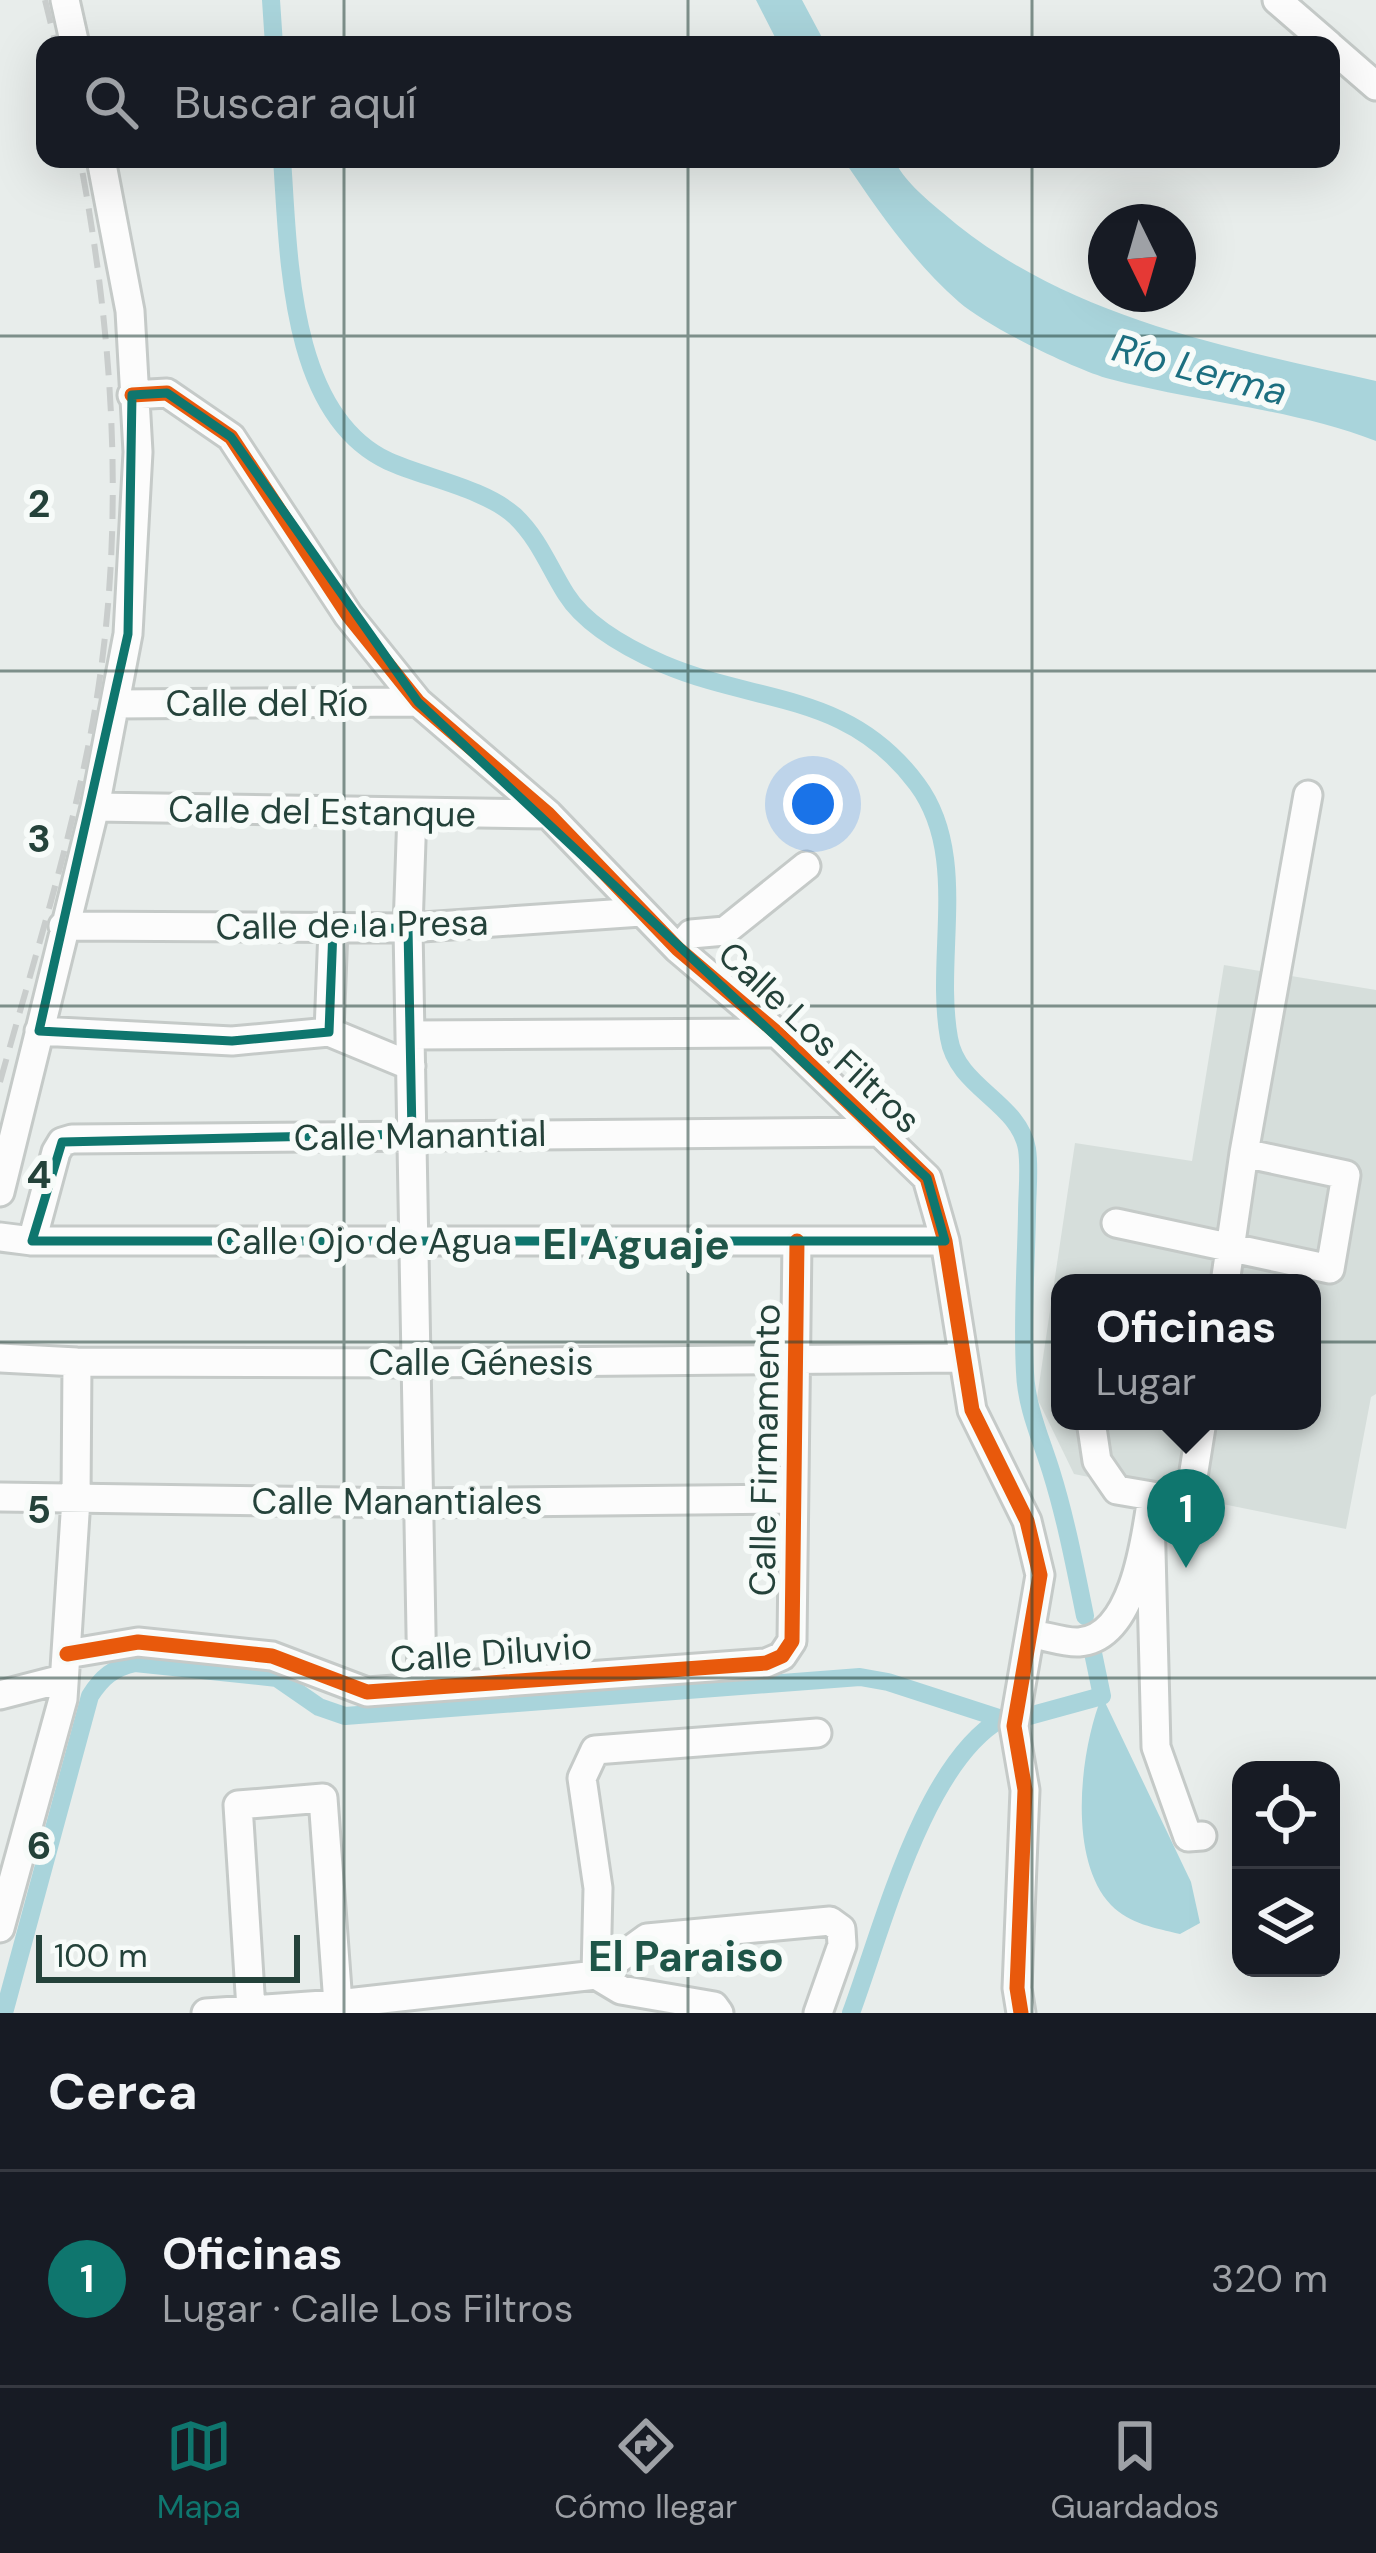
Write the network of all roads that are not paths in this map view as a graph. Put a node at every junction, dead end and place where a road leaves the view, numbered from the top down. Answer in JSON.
{"nodes":[{"id":1,"x":64,"y":0,"type":"edge"},
{"id":2,"x":1277,"y":0,"type":"edge"},
{"id":3,"x":73,"y":36,"type":"edge"},
{"id":4,"x":1318,"y":36,"type":"edge"},
{"id":5,"x":1340,"y":55,"type":"edge"},
{"id":6,"x":1376,"y":86,"type":"edge"},
{"id":7,"x":103,"y":168,"type":"edge"},
{"id":8,"x":132,"y":395,"type":"junction"},
{"id":9,"x":418,"y":702,"type":"junction"},
{"id":10,"x":116,"y":704,"type":"junction"},
{"id":11,"x":1308,"y":795,"type":"dead end"},
{"id":12,"x":95,"y":807,"type":"junction"},
{"id":13,"x":412,"y":812,"type":"junction"},
{"id":14,"x":548,"y":814,"type":"junction"},
{"id":15,"x":806,"y":866,"type":"dead end"},
{"id":16,"x":641,"y":912,"type":"junction"},
{"id":17,"x":64,"y":926,"type":"junction"},
{"id":18,"x":408,"y":928,"type":"junction"},
{"id":19,"x":333,"y":929,"type":"junction"},
{"id":20,"x":678,"y":949,"type":"junction"},
{"id":21,"x":39,"y":1031,"type":"junction"},
{"id":22,"x":329,"y":1033,"type":"junction"},
{"id":23,"x":778,"y":1033,"type":"junction"},
{"id":24,"x":410,"y":1035,"type":"junction"},
{"id":25,"x":411,"y":1066,"type":"junction"},
{"id":26,"x":881,"y":1132,"type":"junction"},
{"id":27,"x":412,"y":1134,"type":"junction"},
{"id":28,"x":1244,"y":1153,"type":"junction"},
{"id":29,"x":0,"y":1192,"type":"edge"},
{"id":30,"x":1116,"y":1222,"type":"dead end"},
{"id":31,"x":0,"y":1237,"type":"edge"},
{"id":32,"x":32,"y":1240,"type":"junction"},
{"id":33,"x":797,"y":1241,"type":"junction"},
{"id":34,"x":945,"y":1241,"type":"junction"},
{"id":35,"x":414,"y":1242,"type":"junction"},
{"id":36,"x":1231,"y":1246,"type":"junction"},
{"id":37,"x":1226,"y":1274,"type":"edge"},
{"id":38,"x":0,"y":1358,"type":"edge"},
{"id":39,"x":961,"y":1358,"type":"junction"},
{"id":40,"x":795,"y":1359,"type":"junction"},
{"id":41,"x":77,"y":1363,"type":"junction"},
{"id":42,"x":416,"y":1363,"type":"junction"},
{"id":43,"x":1092,"y":1430,"type":"edge"},
{"id":44,"x":1201,"y":1430,"type":"edge"},
{"id":45,"x":0,"y":1497,"type":"edge"},
{"id":46,"x":76,"y":1499,"type":"junction"},
{"id":47,"x":793,"y":1499,"type":"junction"},
{"id":48,"x":417,"y":1503,"type":"junction"},
{"id":49,"x":1151,"y":1504,"type":"junction"},
{"id":50,"x":1032,"y":1634,"type":"junction"},
{"id":51,"x":782,"y":1656,"type":"joint"},
{"id":52,"x":64,"y":1667,"type":"junction"},
{"id":53,"x":422,"y":1685,"type":"junction"},
{"id":54,"x":0,"y":1695,"type":"edge"},
{"id":55,"x":817,"y":1732,"type":"dead end"},
{"id":56,"x":1202,"y":1836,"type":"dead end"},
{"id":57,"x":0,"y":1928,"type":"edge"},
{"id":58,"x":596,"y":1975,"type":"junction"},
{"id":59,"x":623,"y":2002,"type":"edge"},
{"id":60,"x":338,"y":2004,"type":"junction"},
{"id":61,"x":251,"y":2009,"type":"junction"},
{"id":62,"x":220,"y":2012,"type":"edge"},
{"id":63,"x":206,"y":2013,"type":"edge"},
{"id":64,"x":719,"y":2013,"type":"edge"},
{"id":65,"x":818,"y":2013,"type":"edge"},
{"id":66,"x":1021,"y":2013,"type":"edge"}],
"edges":[{"from":1,"to":3,"type":"street"},
{"from":2,"to":4,"type":"street"},
{"from":5,"to":6,"type":"street"},
{"from":7,"to":8,"type":"street"},
{"from":8,"to":9,"type":"street","name":"Calle Los Filtros"},
{"from":8,"to":10,"type":"street"},
{"from":9,"to":10,"type":"street","name":"Calle del Río"},
{"from":9,"to":14,"type":"street","name":"Calle Los Filtros"},
{"from":10,"to":12,"type":"street"},
{"from":11,"to":28,"type":"street"},
{"from":12,"to":13,"type":"street","name":"Calle del Estanque"},
{"from":12,"to":17,"type":"street"},
{"from":13,"to":14,"type":"street","name":"Calle del Estanque"},
{"from":13,"to":18,"type":"street"},
{"from":14,"to":16,"type":"street","name":"Calle Los Filtros"},
{"from":15,"to":20,"type":"street"},
{"from":16,"to":18,"type":"street","name":"Calle de la Presa"},
{"from":16,"to":20,"type":"street","name":"Calle Los Filtros"},
{"from":17,"to":19,"type":"street","name":"Calle de la Presa"},
{"from":17,"to":21,"type":"street"},
{"from":18,"to":19,"type":"street","name":"Calle de la Presa"},
{"from":18,"to":24,"type":"street"},
{"from":19,"to":22,"type":"street"},
{"from":20,"to":23,"type":"street","name":"Calle Los Filtros"},
{"from":21,"to":22,"type":"street"},
{"from":21,"to":29,"type":"street"},
{"from":22,"to":25,"type":"street"},
{"from":23,"to":24,"type":"street"},
{"from":23,"to":26,"type":"street","name":"Calle Los Filtros"},
{"from":24,"to":25,"type":"street"},
{"from":25,"to":27,"type":"street"},
{"from":26,"to":27,"type":"street","name":"Calle Manantial"},
{"from":26,"to":34,"type":"street","name":"Calle Los Filtros"},
{"from":27,"to":32,"type":"street","name":"Calle Manantial"},
{"from":27,"to":35,"type":"street"},
{"from":28,"to":36,"type":"street"},
{"from":28,"to":36,"type":"street"},
{"from":30,"to":36,"type":"street"},
{"from":31,"to":32,"type":"street","name":"Calle Ojo de Agua"},
{"from":32,"to":35,"type":"street","name":"Calle Ojo de Agua"},
{"from":33,"to":34,"type":"street","name":"Calle Ojo de Agua"},
{"from":33,"to":35,"type":"street","name":"Calle Ojo de Agua"},
{"from":33,"to":40,"type":"street","name":"Calle Firmamento"},
{"from":34,"to":39,"type":"street","name":"Calle Los Filtros"},
{"from":35,"to":42,"type":"street"},
{"from":36,"to":37,"type":"street"},
{"from":38,"to":41,"type":"street","name":"Calle Génesis"},
{"from":39,"to":40,"type":"street","name":"Calle Génesis"},
{"from":39,"to":50,"type":"street","name":"Calle Los Filtros"},
{"from":40,"to":42,"type":"street","name":"Calle Génesis"},
{"from":40,"to":47,"type":"street","name":"Calle Firmamento"},
{"from":41,"to":42,"type":"street","name":"Calle Génesis"},
{"from":41,"to":46,"type":"street"},
{"from":42,"to":48,"type":"street"},
{"from":43,"to":49,"type":"street"},
{"from":44,"to":49,"type":"street"},
{"from":45,"to":46,"type":"street","name":"Calle Manantiales"},
{"from":46,"to":48,"type":"street","name":"Calle Manantiales"},
{"from":46,"to":52,"type":"street"},
{"from":47,"to":48,"type":"street","name":"Calle Manantiales"},
{"from":47,"to":51,"type":"street","name":"Calle Firmamento"},
{"from":48,"to":53,"type":"street"},
{"from":49,"to":50,"type":"street"},
{"from":49,"to":56,"type":"street"},
{"from":50,"to":66,"type":"street","name":"Calle Los Filtros"},
{"from":51,"to":53,"type":"street","name":"Calle Diluvio"},
{"from":52,"to":53,"type":"street","name":"Calle Diluvio"},
{"from":52,"to":54,"type":"street","name":"Calle Diluvio"},
{"from":52,"to":57,"type":"street"},
{"from":55,"to":58,"type":"street"},
{"from":58,"to":59,"type":"street"},
{"from":58,"to":60,"type":"street"},
{"from":58,"to":65,"type":"street"},
{"from":59,"to":64,"type":"street"},
{"from":60,"to":61,"type":"street"},
{"from":60,"to":61,"type":"street"},
{"from":61,"to":62,"type":"street"},
{"from":62,"to":63,"type":"street"}]}
